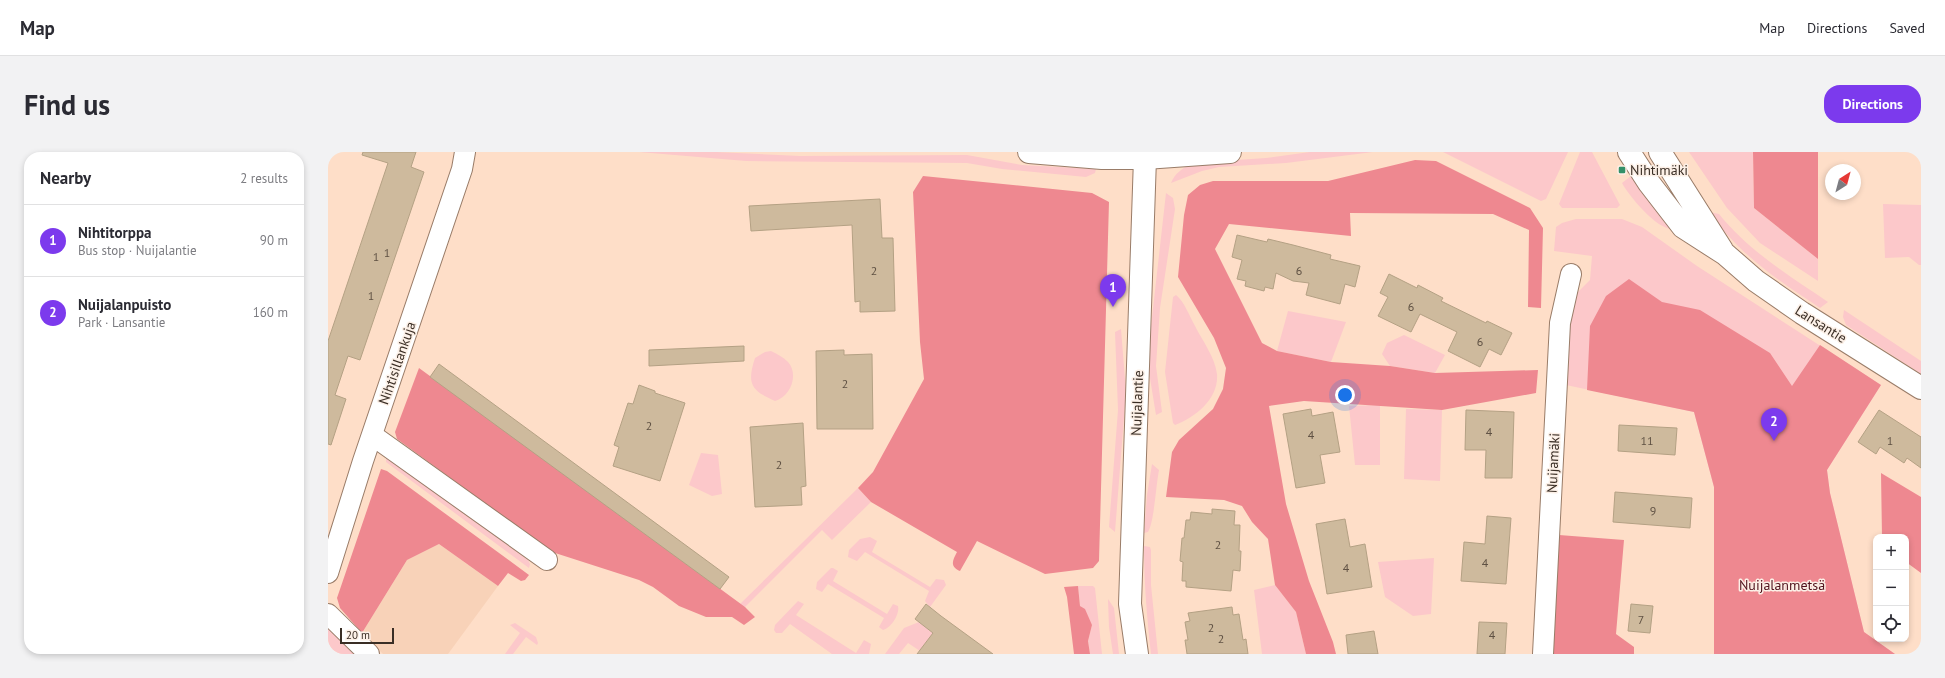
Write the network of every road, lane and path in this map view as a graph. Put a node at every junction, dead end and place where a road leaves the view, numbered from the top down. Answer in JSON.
{"nodes":[{"id":1,"x":465,"y":152,"type":"edge"},
{"id":2,"x":1029,"y":152,"type":"edge"},
{"id":3,"x":1230,"y":152,"type":"edge"},
{"id":4,"x":1629,"y":152,"type":"edge"},
{"id":5,"x":1660,"y":152,"type":"edge"},
{"id":6,"x":1145,"y":155,"type":"edge"},
{"id":7,"x":1725,"y":254,"type":"junction"},
{"id":8,"x":1571,"y":274,"type":"dead end"},
{"id":9,"x":1921,"y":388,"type":"edge"},
{"id":10,"x":372,"y":435,"type":"junction"},
{"id":11,"x":332,"y":543,"type":"edge"},
{"id":12,"x":547,"y":560,"type":"dead end"},
{"id":13,"x":328,"y":573,"type":"edge"},
{"id":14,"x":328,"y":614,"type":"edge"},
{"id":15,"x":369,"y":654,"type":"edge"},
{"id":16,"x":1137,"y":654,"type":"edge"},
{"id":17,"x":1543,"y":654,"type":"edge"}],
"edges":[{"from":1,"to":10,"type":"street","name":"Nihtisillankuja"},
{"from":2,"to":6,"type":"street"},
{"from":3,"to":6,"type":"street"},
{"from":4,"to":7,"type":"street","name":"Lansantie"},
{"from":5,"to":7,"type":"street","name":"Lansantie"},
{"from":6,"to":16,"type":"street","name":"Nuijalantie"},
{"from":7,"to":9,"type":"street","name":"Lansantie"},
{"from":8,"to":17,"type":"street","name":"Nuijamäki"},
{"from":10,"to":11,"type":"street","name":"Nihtisillankuja"},
{"from":10,"to":12,"type":"street"},
{"from":11,"to":13,"type":"street","name":"Nihtisillankuja"},
{"from":14,"to":15,"type":"street"}]}
